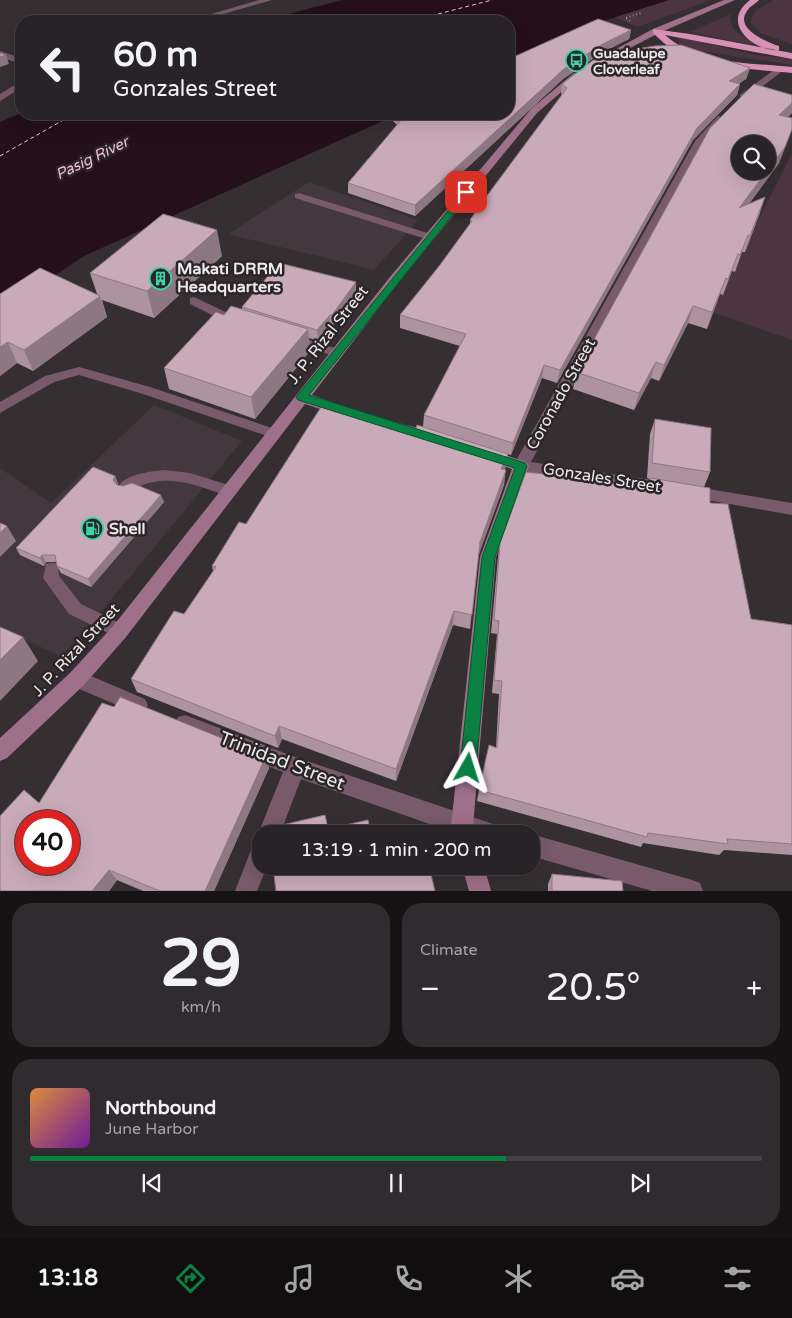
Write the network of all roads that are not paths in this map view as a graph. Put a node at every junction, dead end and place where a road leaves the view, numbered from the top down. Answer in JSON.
{"nodes":[{"id":1,"x":268,"y":0,"type":"edge"},
{"id":2,"x":731,"y":0,"type":"edge"},
{"id":3,"x":755,"y":0,"type":"edge"},
{"id":4,"x":213,"y":15,"type":"edge"},
{"id":5,"x":656,"y":31,"type":"junction"},
{"id":6,"x":792,"y":51,"type":"edge"},
{"id":7,"x":661,"y":52,"type":"edge"},
{"id":8,"x":687,"y":52,"type":"junction"},
{"id":9,"x":0,"y":54,"type":"edge"},
{"id":10,"x":629,"y":56,"type":"edge"},
{"id":11,"x":792,"y":56,"type":"edge"},
{"id":12,"x":15,"y":59,"type":"edge"},
{"id":13,"x":591,"y":66,"type":"junction"},
{"id":14,"x":781,"y":68,"type":"junction"},
{"id":15,"x":792,"y":70,"type":"edge"},
{"id":16,"x":15,"y":88,"type":"edge"},
{"id":17,"x":0,"y":98,"type":"edge"},
{"id":18,"x":299,"y":196,"type":"dead end"},
{"id":19,"x":430,"y":237,"type":"junction"},
{"id":20,"x":194,"y":301,"type":"dead end"},
{"id":21,"x":247,"y":325,"type":"edge"},
{"id":22,"x":283,"y":336,"type":"edge"},
{"id":23,"x":337,"y":353,"type":"junction"},
{"id":24,"x":301,"y":397,"type":"junction"},
{"id":25,"x":0,"y":408,"type":"edge"},
{"id":26,"x":357,"y":416,"type":"edge"},
{"id":27,"x":273,"y":433,"type":"junction"},
{"id":28,"x":476,"y":452,"type":"edge"},
{"id":29,"x":521,"y":466,"type":"junction"},
{"id":30,"x":124,"y":486,"type":"edge"},
{"id":31,"x":230,"y":491,"type":"junction"},
{"id":32,"x":792,"y":509,"type":"edge"},
{"id":33,"x":52,"y":569,"type":"dead end"},
{"id":34,"x":120,"y":631,"type":"junction"},
{"id":35,"x":77,"y":679,"type":"junction"},
{"id":36,"x":0,"y":751,"type":"edge"},
{"id":37,"x":295,"y":767,"type":"junction"},
{"id":38,"x":272,"y":825,"type":"edge"},
{"id":39,"x":451,"y":825,"type":"edge"},
{"id":40,"x":464,"y":825,"type":"edge"},
{"id":41,"x":540,"y":848,"type":"edge"},
{"id":42,"x":252,"y":875,"type":"edge"},
{"id":43,"x":476,"y":875,"type":"edge"},
{"id":44,"x":246,"y":890,"type":"edge"},
{"id":45,"x":480,"y":890,"type":"edge"},
{"id":46,"x":692,"y":890,"type":"edge"}],
"edges":[{"from":1,"to":4,"type":"street"},
{"from":2,"to":5,"type":"main road","name":"J. P. Rizal Street"},
{"from":3,"to":6,"type":"highway"},
{"from":5,"to":8,"type":"highway"},
{"from":5,"to":11,"type":"highway"},
{"from":5,"to":13,"type":"main road","name":"J. P. Rizal Street"},
{"from":7,"to":8,"type":"highway"},
{"from":8,"to":14,"type":"highway"},
{"from":9,"to":12,"type":"street"},
{"from":10,"to":13,"type":"highway"},
{"from":13,"to":19,"type":"main road","name":"J. P. Rizal Street"},
{"from":14,"to":15,"type":"highway"},
{"from":14,"to":29,"type":"street","name":"Coronado Street"},
{"from":16,"to":17,"type":"street"},
{"from":18,"to":19,"type":"lane"},
{"from":19,"to":23,"type":"main road","name":"J. P. Rizal Street"},
{"from":20,"to":21,"type":"lane"},
{"from":22,"to":23,"type":"lane"},
{"from":23,"to":24,"type":"main road","name":"J. P. Rizal Street"},
{"from":24,"to":26,"type":"main road"},
{"from":24,"to":27,"type":"main road","name":"J. P. Rizal Street"},
{"from":25,"to":27,"type":"lane"},
{"from":27,"to":31,"type":"main road","name":"J. P. Rizal Street"},
{"from":28,"to":29,"type":"main road","name":"Gonzales Street"},
{"from":29,"to":32,"type":"street","name":"Gonzales Street"},
{"from":29,"to":40,"type":"main road","name":"Coronado Street"},
{"from":30,"to":31,"type":"lane"},
{"from":31,"to":34,"type":"main road","name":"J. P. Rizal Street"},
{"from":33,"to":34,"type":"lane"},
{"from":34,"to":35,"type":"main road","name":"J. P. Rizal Street"},
{"from":35,"to":36,"type":"main road","name":"J. P. Rizal Street"},
{"from":35,"to":37,"type":"street","name":"Trinidad Street"},
{"from":37,"to":38,"type":"street"},
{"from":37,"to":39,"type":"street","name":"Trinidad Street"},
{"from":41,"to":46,"type":"street"},
{"from":42,"to":44,"type":"street"},
{"from":43,"to":45,"type":"main road"}]}
